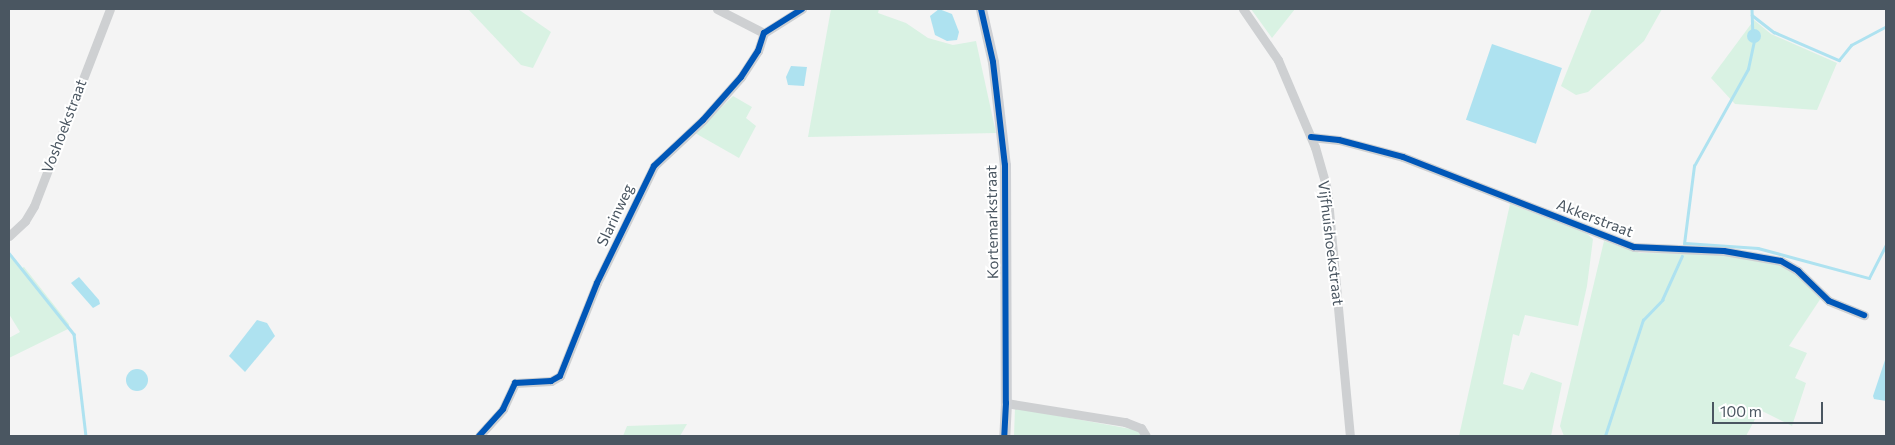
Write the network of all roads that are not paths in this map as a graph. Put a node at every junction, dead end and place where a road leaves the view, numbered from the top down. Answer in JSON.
{"nodes":[{"id":1,"x":110,"y":9,"type":"edge"},
{"id":2,"x":716,"y":9,"type":"edge"},
{"id":3,"x":802,"y":9,"type":"edge"},
{"id":4,"x":981,"y":9,"type":"edge"},
{"id":5,"x":1243,"y":9,"type":"edge"},
{"id":6,"x":764,"y":33,"type":"junction"},
{"id":7,"x":1311,"y":137,"type":"junction"},
{"id":8,"x":9,"y":236,"type":"edge"},
{"id":9,"x":1864,"y":315,"type":"dead end"},
{"id":10,"x":1006,"y":403,"type":"junction"},
{"id":11,"x":479,"y":436,"type":"edge"},
{"id":12,"x":1004,"y":436,"type":"edge"},
{"id":13,"x":1146,"y":436,"type":"edge"},
{"id":14,"x":1350,"y":436,"type":"edge"}],
"edges":[{"from":1,"to":8,"type":"street","name":"Voshoekstraat"},
{"from":2,"to":6,"type":"street"},
{"from":3,"to":6,"type":"street"},
{"from":4,"to":10,"type":"street","name":"Kortemarkstraat"},
{"from":5,"to":7,"type":"street","name":"Vijfhuishoekstraat"},
{"from":6,"to":11,"type":"street","name":"Slarinweg"},
{"from":7,"to":9,"type":"street","name":"Akkerstraat"},
{"from":7,"to":14,"type":"street","name":"Vijfhuishoekstraat"},
{"from":10,"to":12,"type":"street","name":"Kortemarkstraat"},
{"from":10,"to":13,"type":"street"}]}
